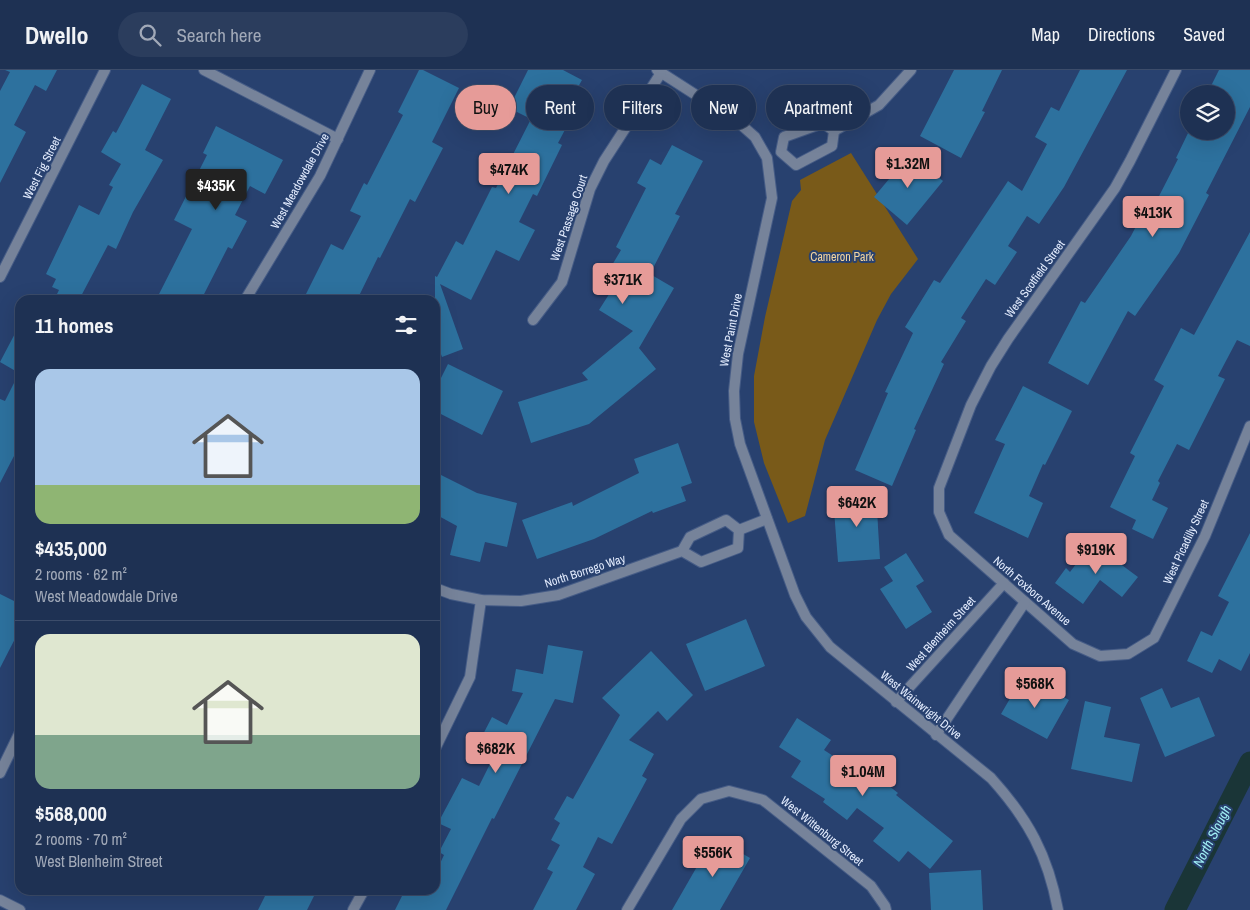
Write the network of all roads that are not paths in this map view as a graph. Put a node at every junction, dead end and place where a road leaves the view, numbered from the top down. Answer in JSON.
{"nodes":[{"id":1,"x":105,"y":70,"type":"edge"},
{"id":2,"x":204,"y":70,"type":"edge"},
{"id":3,"x":370,"y":70,"type":"edge"},
{"id":4,"x":911,"y":70,"type":"edge"},
{"id":5,"x":1176,"y":70,"type":"edge"},
{"id":6,"x":659,"y":71,"type":"edge"},
{"id":7,"x":834,"y":131,"type":"junction"},
{"id":8,"x":338,"y":140,"type":"junction"},
{"id":9,"x":781,"y":152,"type":"junction"},
{"id":10,"x":767,"y":158,"type":"junction"},
{"id":11,"x":0,"y":276,"type":"edge"},
{"id":12,"x":249,"y":295,"type":"edge"},
{"id":13,"x":533,"y":320,"type":"dead end"},
{"id":14,"x":1250,"y":426,"type":"edge"},
{"id":15,"x":939,"y":512,"type":"joint"},
{"id":16,"x":767,"y":519,"type":"junction"},
{"id":17,"x":739,"y":530,"type":"junction"},
{"id":18,"x":682,"y":551,"type":"junction"},
{"id":19,"x":1004,"y":583,"type":"junction"},
{"id":20,"x":440,"y":590,"type":"edge"},
{"id":21,"x":481,"y":600,"type":"junction"},
{"id":22,"x":1025,"y":602,"type":"junction"},
{"id":23,"x":1128,"y":654,"type":"joint"},
{"id":24,"x":896,"y":702,"type":"junction"},
{"id":25,"x":936,"y":734,"type":"junction"},
{"id":26,"x":440,"y":739,"type":"edge"},
{"id":27,"x":15,"y":742,"type":"edge"},
{"id":28,"x":0,"y":773,"type":"edge"},
{"id":29,"x":361,"y":895,"type":"edge"},
{"id":30,"x":0,"y":900,"type":"edge"},
{"id":31,"x":20,"y":910,"type":"edge"},
{"id":32,"x":353,"y":910,"type":"edge"},
{"id":33,"x":627,"y":910,"type":"edge"},
{"id":34,"x":886,"y":910,"type":"edge"},
{"id":35,"x":1058,"y":910,"type":"edge"}],
"edges":[{"from":1,"to":11,"type":"street","name":"West Fig Street"},
{"from":2,"to":8,"type":"street"},
{"from":3,"to":8,"type":"street","name":"West Meadowdale Drive"},
{"from":4,"to":7,"type":"street"},
{"from":5,"to":15,"type":"street","name":"West Scotfield Street"},
{"from":6,"to":10,"type":"street"},
{"from":6,"to":13,"type":"street","name":"West Passage Court"},
{"from":7,"to":9,"type":"street"},
{"from":7,"to":9,"type":"street"},
{"from":8,"to":12,"type":"street","name":"West Meadowdale Drive"},
{"from":9,"to":10,"type":"street"},
{"from":10,"to":16,"type":"street","name":"West Paint Drive"},
{"from":14,"to":23,"type":"street","name":"West Picadilly Street"},
{"from":15,"to":19,"type":"street","name":"North Foxboro Avenue"},
{"from":16,"to":17,"type":"street"},
{"from":16,"to":24,"type":"street","name":"West Wainwright Drive"},
{"from":17,"to":18,"type":"street","name":"North Borrego Way"},
{"from":17,"to":18,"type":"street"},
{"from":18,"to":21,"type":"street","name":"North Borrego Way"},
{"from":19,"to":22,"type":"street","name":"North Foxboro Avenue"},
{"from":19,"to":24,"type":"street","name":"West Blenheim Street"},
{"from":20,"to":21,"type":"street","name":"North Borrego Way"},
{"from":21,"to":26,"type":"street"},
{"from":22,"to":23,"type":"street","name":"North Foxboro Avenue"},
{"from":22,"to":25,"type":"street"},
{"from":24,"to":25,"type":"street","name":"West Wainwright Drive"},
{"from":25,"to":35,"type":"street","name":"West Wainwright Drive"},
{"from":27,"to":28,"type":"street"},
{"from":29,"to":32,"type":"street"},
{"from":30,"to":31,"type":"street"},
{"from":33,"to":34,"type":"street","name":"West Wittenburg Street"}]}
